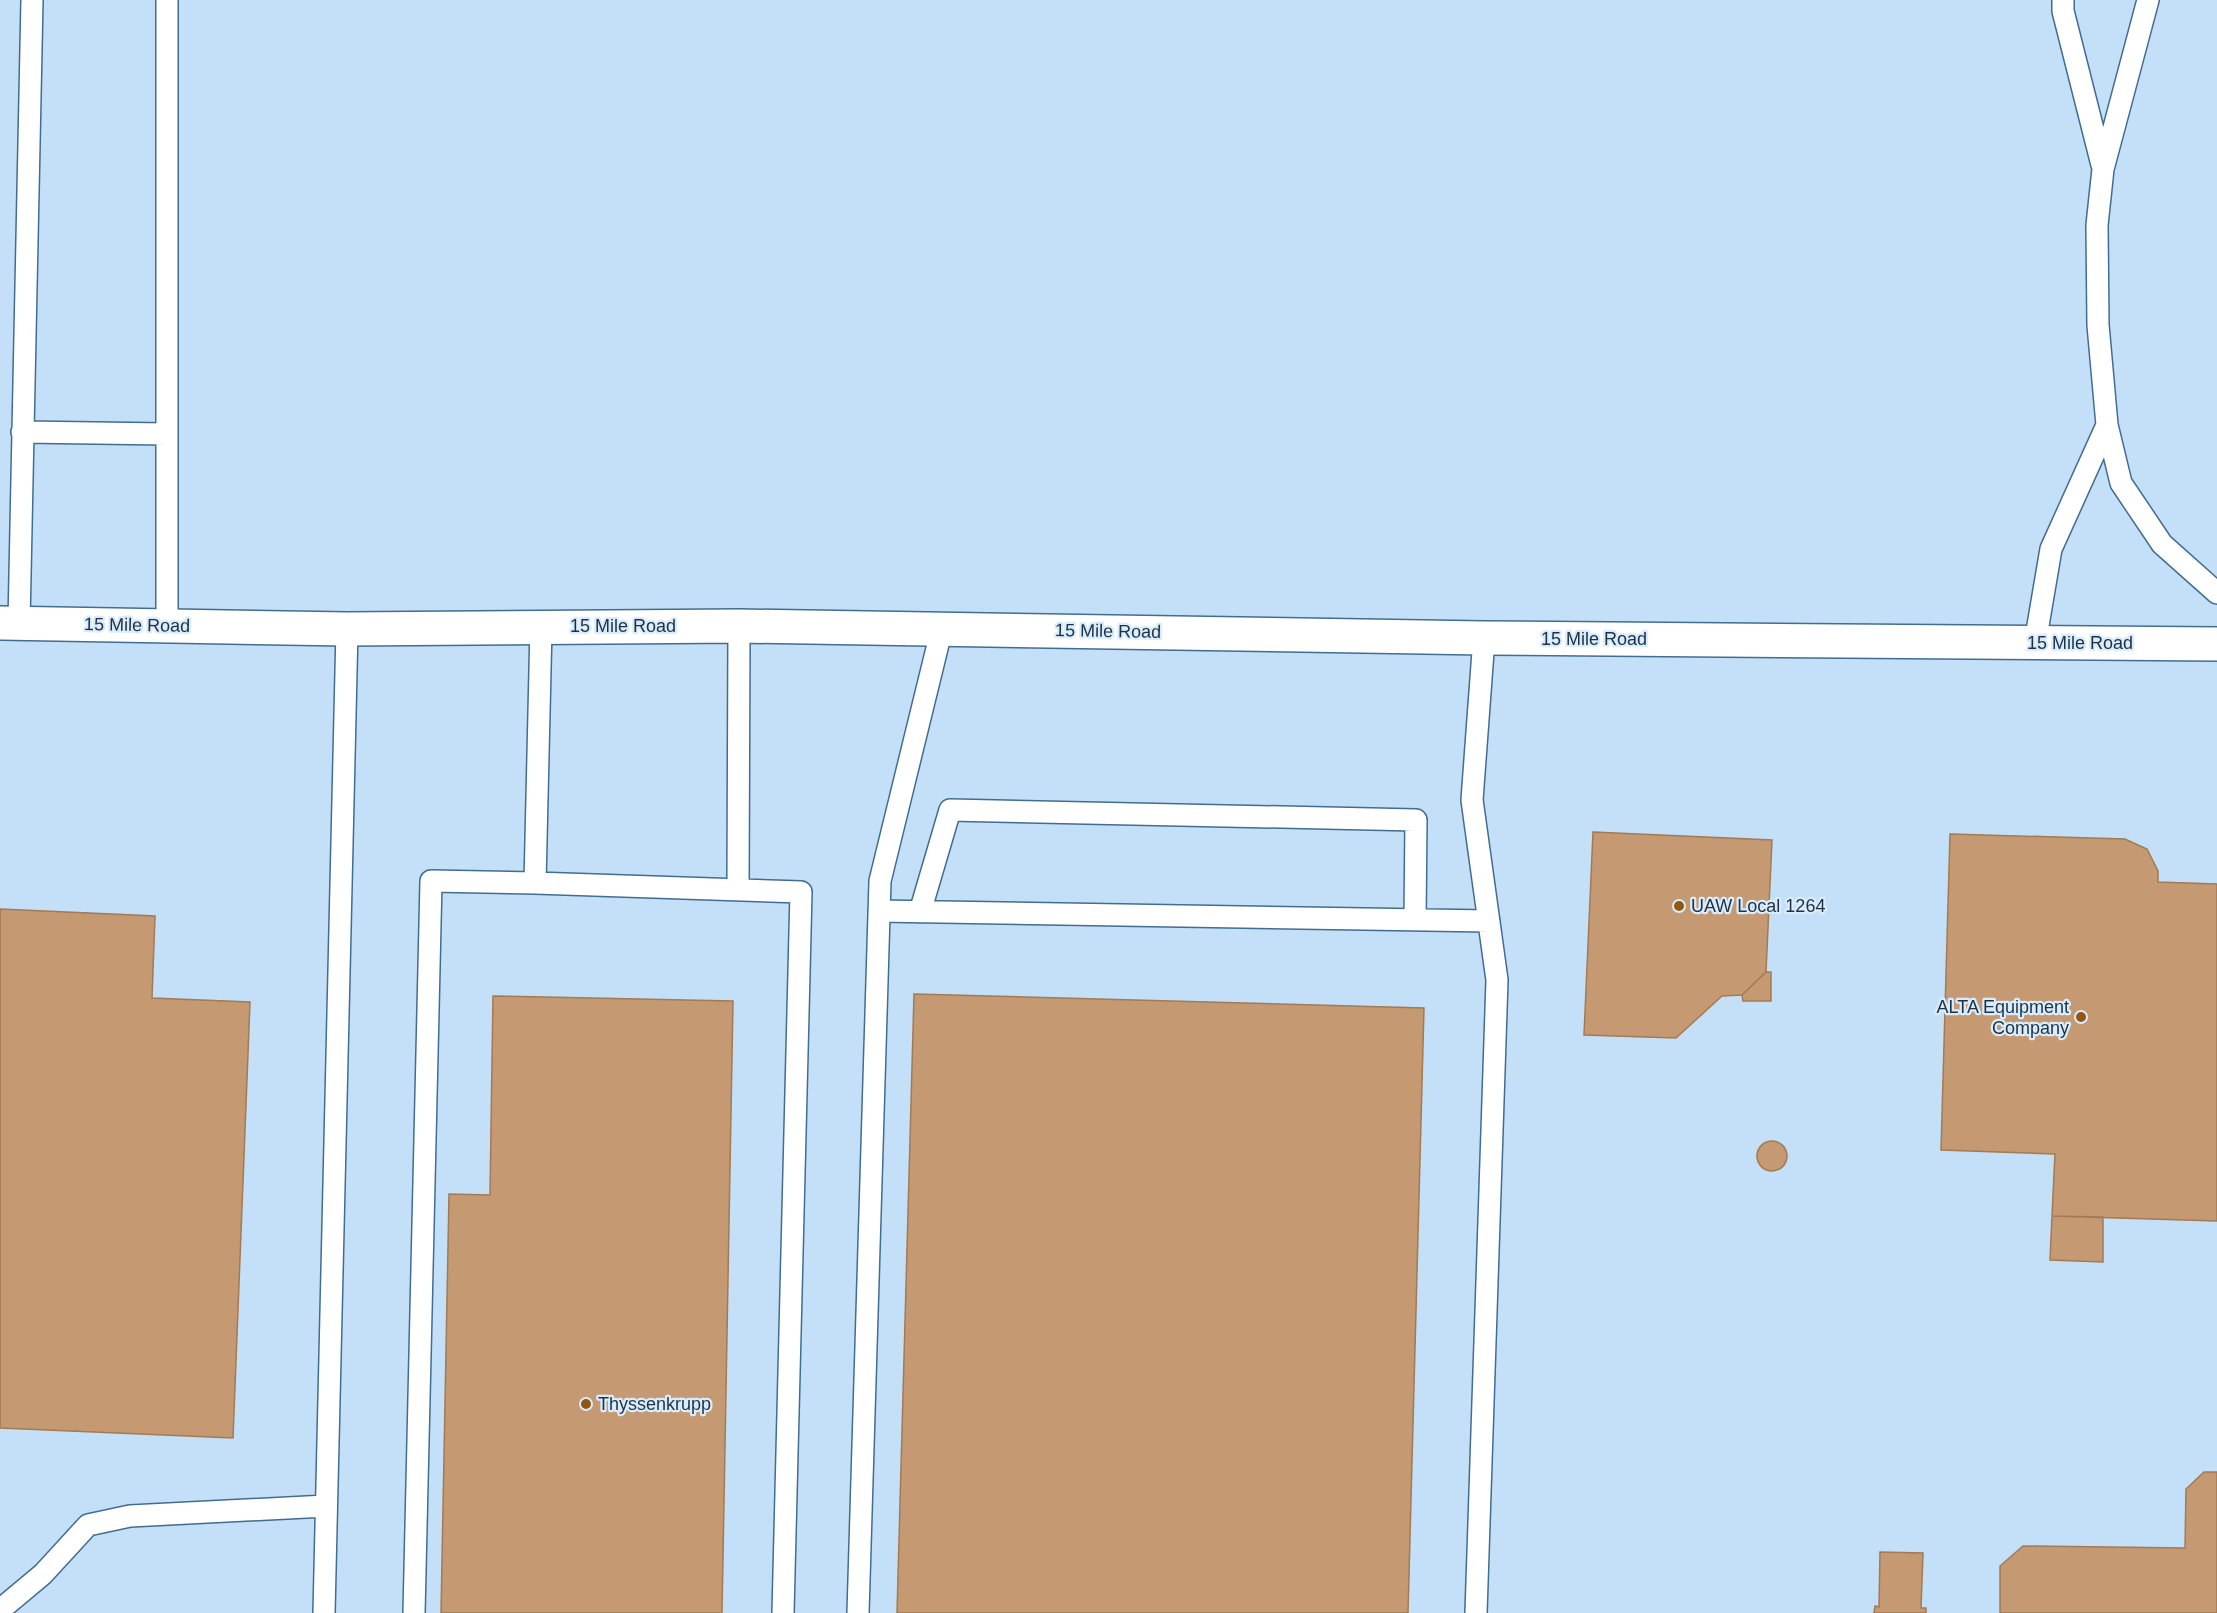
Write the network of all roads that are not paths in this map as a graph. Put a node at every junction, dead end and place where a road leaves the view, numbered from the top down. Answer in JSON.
{"nodes":[{"id":1,"x":32,"y":0,"type":"edge"},
{"id":2,"x":167,"y":0,"type":"edge"},
{"id":3,"x":2063,"y":0,"type":"edge"},
{"id":4,"x":2148,"y":0,"type":"edge"},
{"id":5,"x":2103,"y":169,"type":"junction"},
{"id":6,"x":2107,"y":425,"type":"junction"},
{"id":7,"x":22,"y":432,"type":"junction"},
{"id":8,"x":167,"y":434,"type":"junction"},
{"id":9,"x":2217,"y":593,"type":"edge"},
{"id":10,"x":9,"y":623,"type":"edge"},
{"id":11,"x":167,"y":625,"type":"junction"},
{"id":12,"x":739,"y":626,"type":"junction"},
{"id":13,"x":541,"y":627,"type":"junction"},
{"id":14,"x":942,"y":628,"type":"junction"},
{"id":15,"x":346,"y":629,"type":"junction"},
{"id":16,"x":1484,"y":638,"type":"junction"},
{"id":17,"x":2035,"y":643,"type":"junction"},
{"id":18,"x":2217,"y":644,"type":"edge"},
{"id":19,"x":535,"y":883,"type":"junction"},
{"id":20,"x":738,"y":889,"type":"junction"},
{"id":21,"x":879,"y":911,"type":"junction"},
{"id":22,"x":920,"y":912,"type":"junction"},
{"id":23,"x":1415,"y":920,"type":"junction"},
{"id":24,"x":1489,"y":921,"type":"junction"},
{"id":25,"x":326,"y":1506,"type":"junction"},
{"id":26,"x":0,"y":1610,"type":"edge"},
{"id":27,"x":324,"y":1613,"type":"edge"},
{"id":28,"x":414,"y":1613,"type":"edge"},
{"id":29,"x":783,"y":1613,"type":"edge"},
{"id":30,"x":858,"y":1613,"type":"edge"},
{"id":31,"x":1476,"y":1613,"type":"edge"}],
"edges":[{"from":1,"to":7,"type":"lane"},
{"from":2,"to":8,"type":"lane"},
{"from":3,"to":5,"type":"lane"},
{"from":4,"to":5,"type":"lane"},
{"from":5,"to":6,"type":"lane"},
{"from":6,"to":9,"type":"lane"},
{"from":6,"to":17,"type":"lane"},
{"from":7,"to":8,"type":"lane"},
{"from":7,"to":10,"type":"lane"},
{"from":8,"to":11,"type":"lane"},
{"from":10,"to":11,"type":"main road","name":"15 Mile Road"},
{"from":11,"to":15,"type":"main road","name":"15 Mile Road"},
{"from":12,"to":13,"type":"main road","name":"15 Mile Road"},
{"from":12,"to":14,"type":"main road","name":"15 Mile Road"},
{"from":12,"to":20,"type":"lane"},
{"from":13,"to":15,"type":"main road","name":"15 Mile Road"},
{"from":13,"to":19,"type":"lane"},
{"from":14,"to":16,"type":"main road","name":"15 Mile Road"},
{"from":14,"to":21,"type":"lane"},
{"from":15,"to":25,"type":"lane"},
{"from":16,"to":17,"type":"main road","name":"15 Mile Road"},
{"from":16,"to":24,"type":"lane"},
{"from":17,"to":18,"type":"main road","name":"15 Mile Road"},
{"from":19,"to":20,"type":"lane"},
{"from":19,"to":28,"type":"lane"},
{"from":20,"to":29,"type":"lane"},
{"from":21,"to":22,"type":"lane"},
{"from":21,"to":30,"type":"lane"},
{"from":22,"to":23,"type":"lane"},
{"from":22,"to":23,"type":"lane"},
{"from":23,"to":24,"type":"lane"},
{"from":24,"to":31,"type":"lane"},
{"from":25,"to":26,"type":"lane"},
{"from":25,"to":27,"type":"lane"}]}
